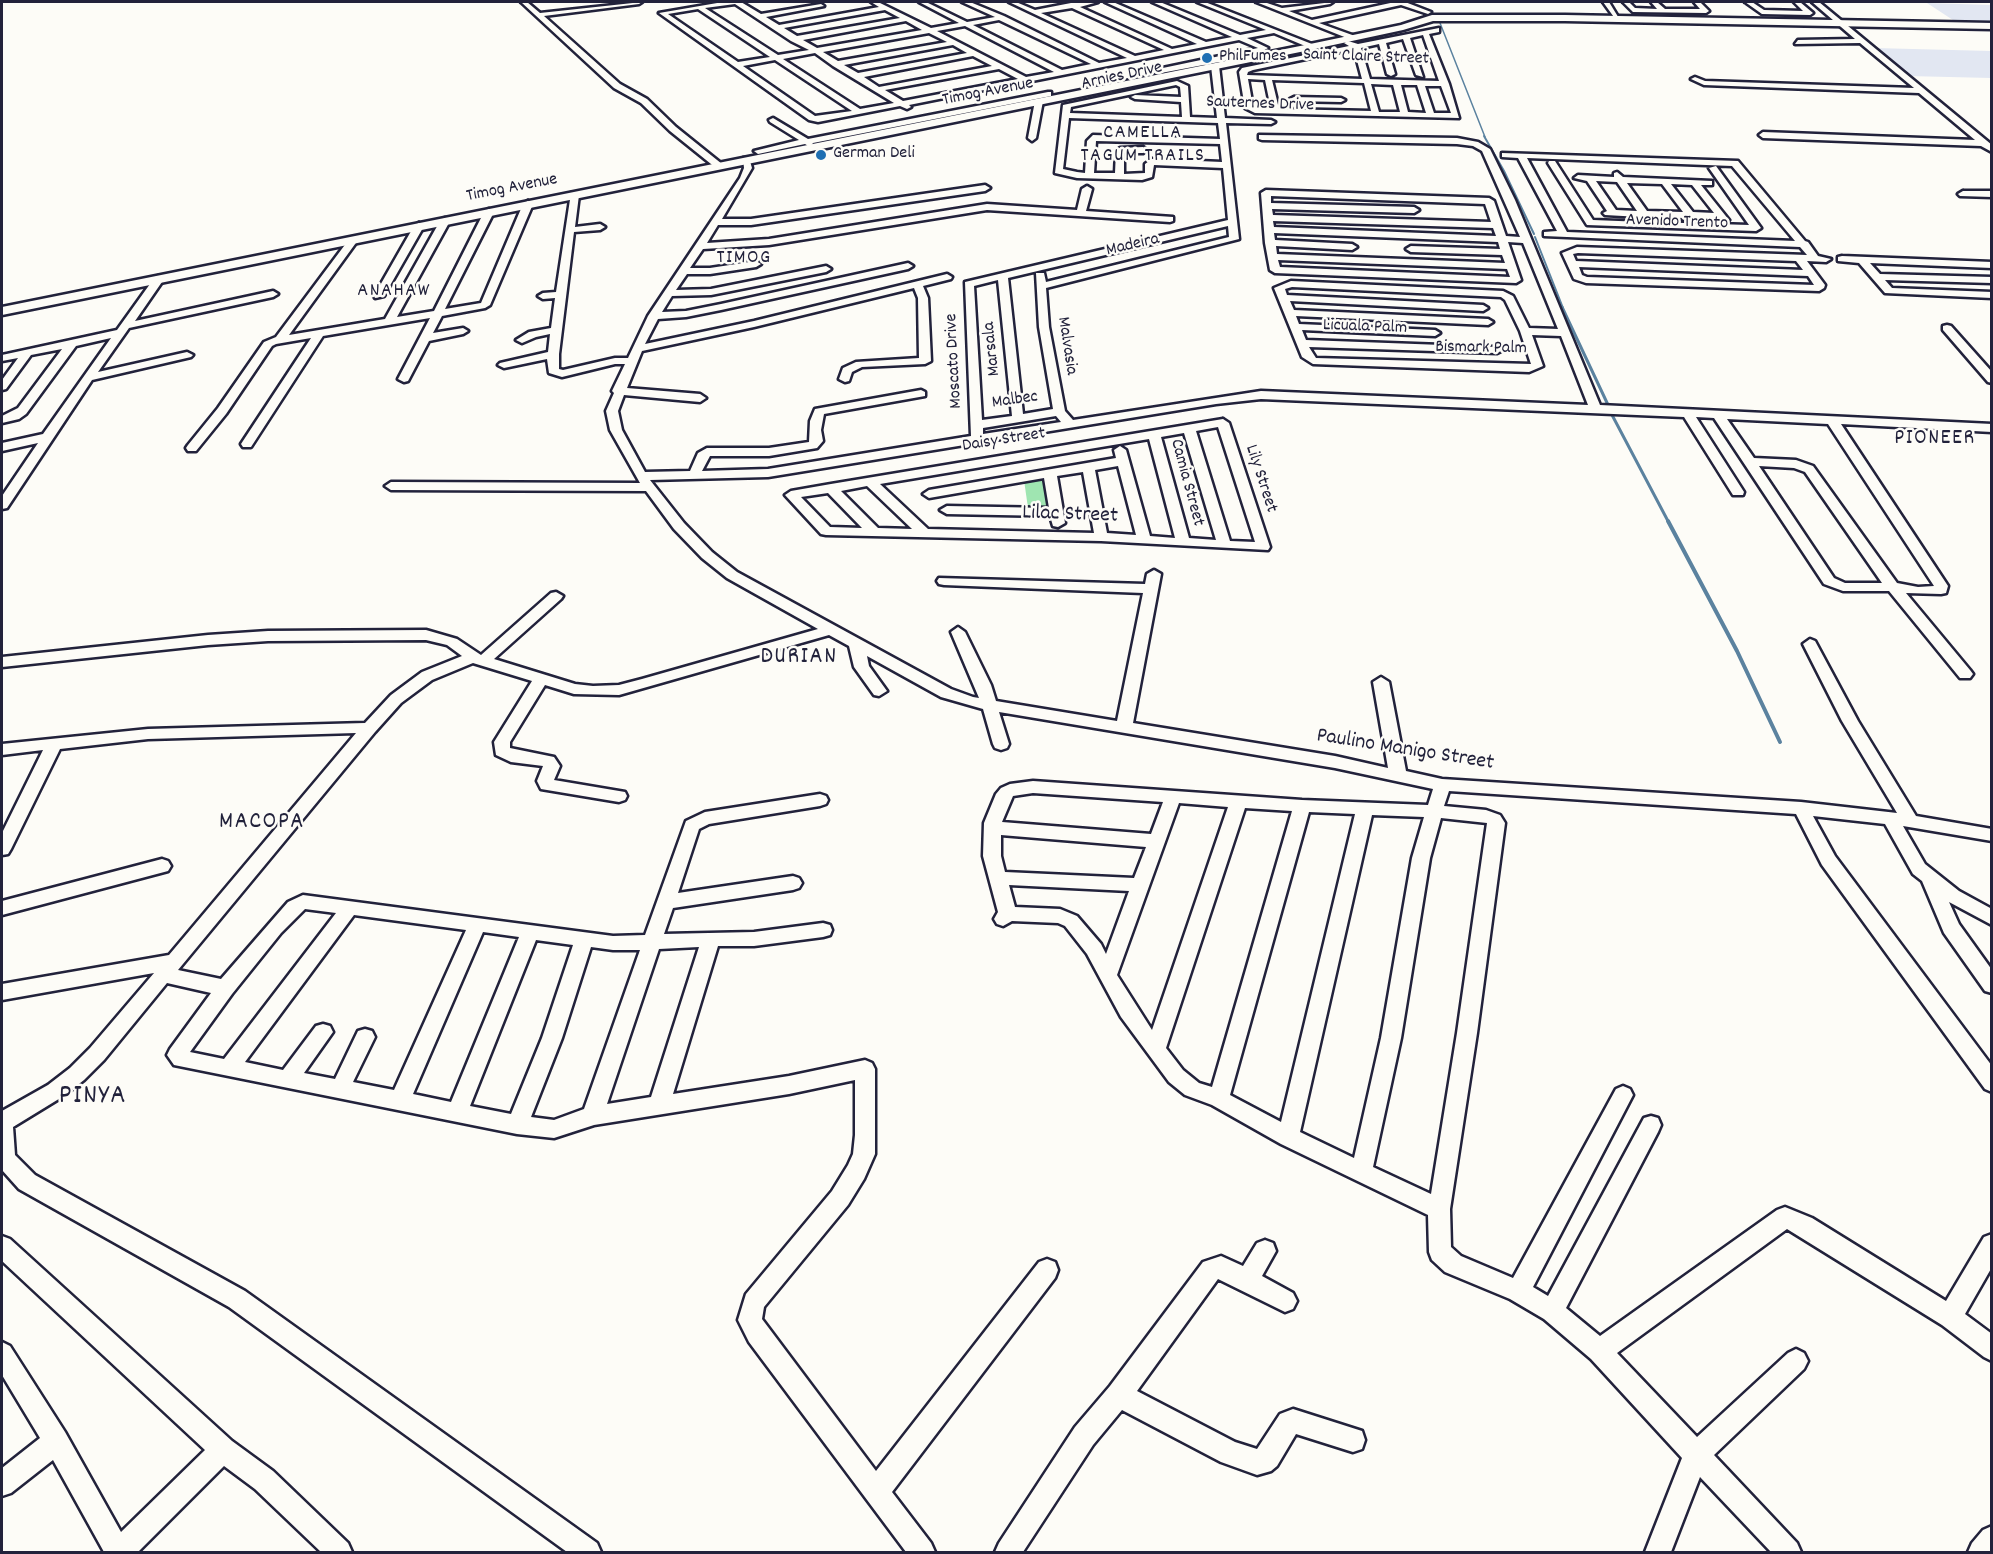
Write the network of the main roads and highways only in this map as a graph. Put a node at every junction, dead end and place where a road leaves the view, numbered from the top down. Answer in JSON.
{"nodes":[{"id":1,"x":1992,"y":27,"type":"edge"},
{"id":2,"x":2,"y":311,"type":"edge"}],
"edges":[{"from":1,"to":2,"type":"main road","name":"Timog Avenue"}]}
